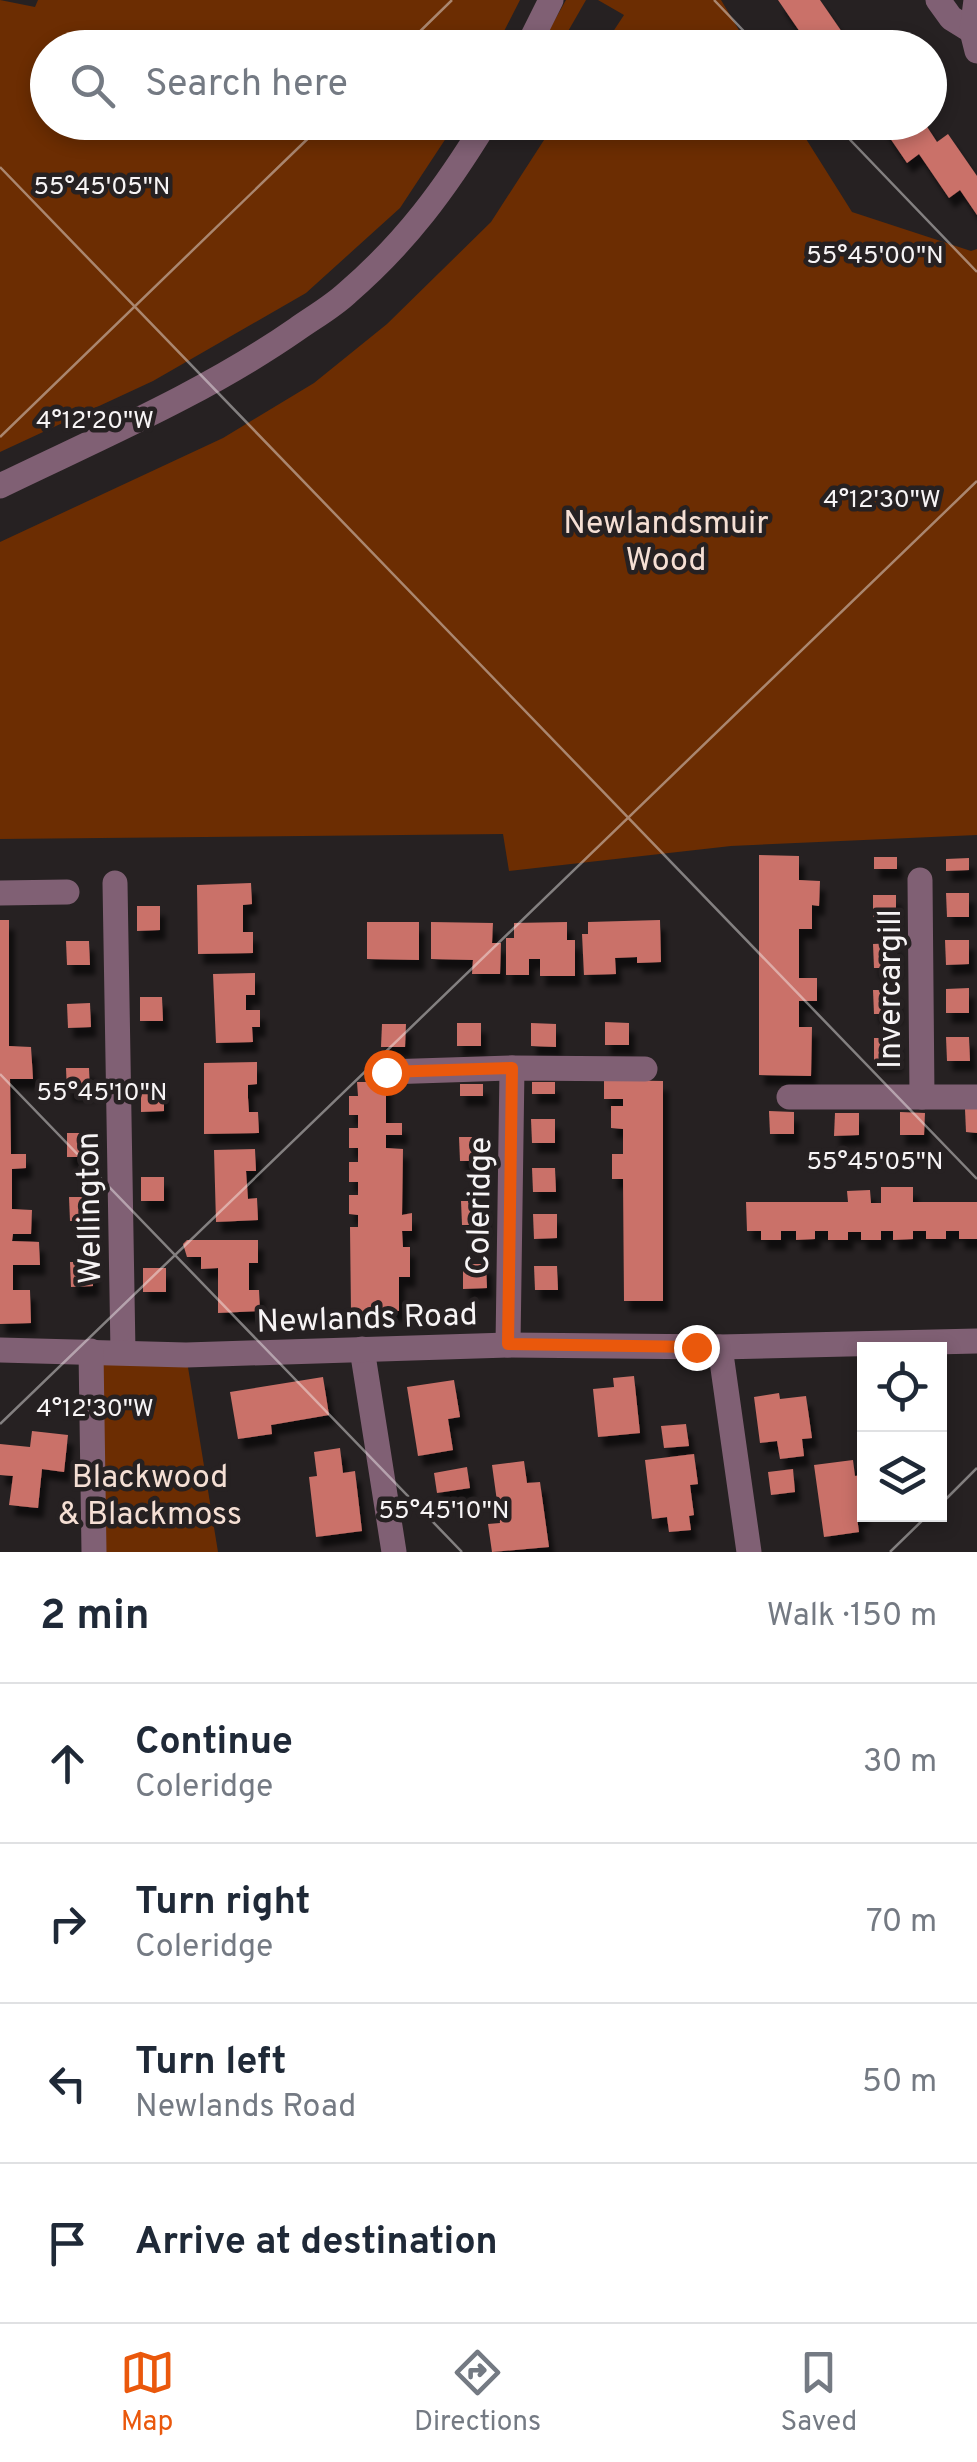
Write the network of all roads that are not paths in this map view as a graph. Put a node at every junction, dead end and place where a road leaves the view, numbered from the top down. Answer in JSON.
{"nodes":[{"id":1,"x":551,"y":0,"type":"edge"},
{"id":2,"x":938,"y":0,"type":"edge"},
{"id":3,"x":976,"y":0,"type":"edge"},
{"id":4,"x":536,"y":30,"type":"edge"},
{"id":5,"x":974,"y":41,"type":"edge"},
{"id":6,"x":475,"y":140,"type":"edge"},
{"id":7,"x":0,"y":486,"type":"edge"},
{"id":8,"x":920,"y":880,"type":"dead end"},
{"id":9,"x":115,"y":883,"type":"dead end"},
{"id":10,"x":0,"y":892,"type":"edge"},
{"id":11,"x":68,"y":892,"type":"dead end"},
{"id":12,"x":512,"y":1068,"type":"junction"},
{"id":13,"x":646,"y":1068,"type":"dead end"},
{"id":14,"x":386,"y":1072,"type":"dead end"},
{"id":15,"x":789,"y":1097,"type":"dead end"},
{"id":16,"x":922,"y":1097,"type":"junction"},
{"id":17,"x":977,"y":1097,"type":"edge"},
{"id":18,"x":977,"y":1341,"type":"edge"},
{"id":19,"x":508,"y":1344,"type":"junction"},
{"id":20,"x":720,"y":1347,"type":"junction"},
{"id":21,"x":0,"y":1350,"type":"edge"},
{"id":22,"x":362,"y":1350,"type":"junction"},
{"id":23,"x":91,"y":1351,"type":"junction"},
{"id":24,"x":122,"y":1352,"type":"junction"},
{"id":25,"x":94,"y":1552,"type":"edge"},
{"id":26,"x":394,"y":1552,"type":"edge"},
{"id":27,"x":749,"y":1552,"type":"edge"}],
"edges":[{"from":1,"to":4,"type":"street"},
{"from":2,"to":5,"type":"street"},
{"from":3,"to":5,"type":"street"},
{"from":6,"to":7,"type":"street"},
{"from":8,"to":16,"type":"street","name":"Invercargill"},
{"from":9,"to":24,"type":"street","name":"Wellington"},
{"from":10,"to":11,"type":"street"},
{"from":12,"to":13,"type":"street"},
{"from":12,"to":14,"type":"street"},
{"from":12,"to":19,"type":"street","name":"Coleridge"},
{"from":15,"to":16,"type":"street","name":"Invercargill"},
{"from":16,"to":17,"type":"street","name":"Invercargill"},
{"from":18,"to":20,"type":"street","name":"Newlands Road"},
{"from":19,"to":20,"type":"street","name":"Newlands Road"},
{"from":19,"to":22,"type":"street","name":"Newlands Road"},
{"from":20,"to":27,"type":"street"},
{"from":21,"to":23,"type":"street","name":"Newlands Road"},
{"from":22,"to":24,"type":"street","name":"Newlands Road"},
{"from":22,"to":26,"type":"street"},
{"from":23,"to":24,"type":"street","name":"Newlands Road"},
{"from":23,"to":25,"type":"street"}]}
